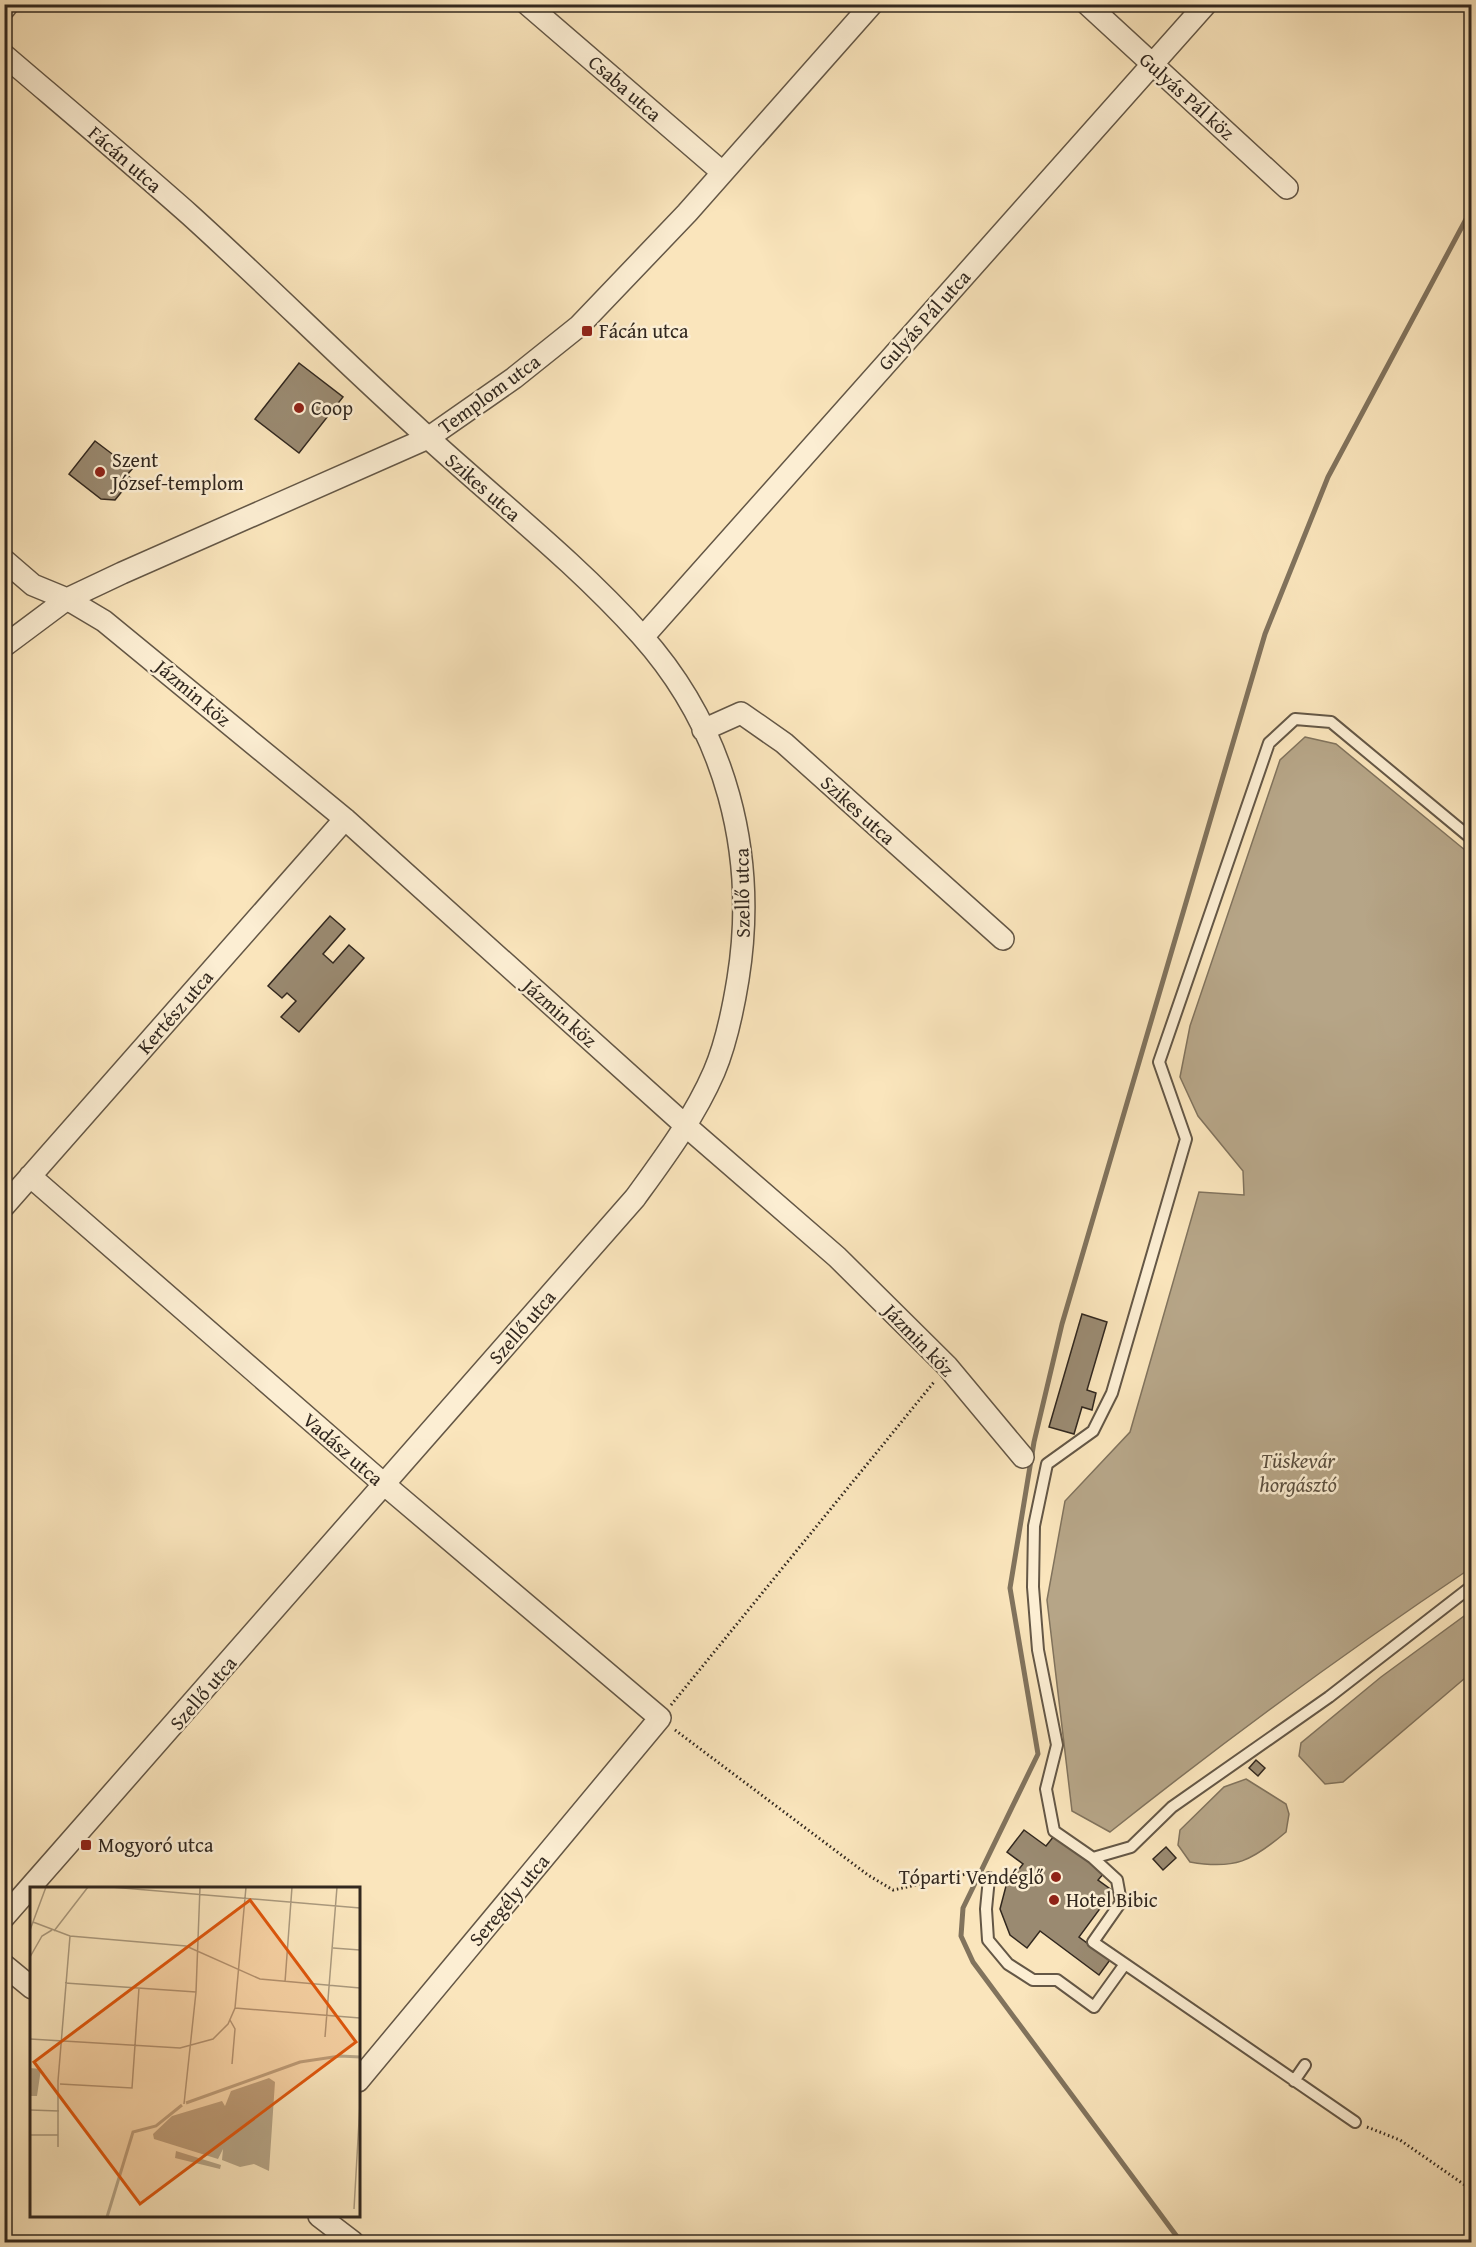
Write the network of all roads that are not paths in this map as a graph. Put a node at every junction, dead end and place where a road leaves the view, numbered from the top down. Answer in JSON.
{"nodes":[{"id":1,"x":9,"y":4,"type":"edge"},
{"id":2,"x":527,"y":4,"type":"edge"},
{"id":3,"x":872,"y":4,"type":"edge"},
{"id":4,"x":1088,"y":4,"type":"edge"},
{"id":5,"x":1206,"y":4,"type":"edge"},
{"id":6,"x":4,"y":9,"type":"edge"},
{"id":7,"x":4,"y":55,"type":"edge"},
{"id":8,"x":1151,"y":63,"type":"junction"},
{"id":9,"x":722,"y":172,"type":"junction"},
{"id":10,"x":1287,"y":188,"type":"dead end"},
{"id":11,"x":428,"y":438,"type":"junction"},
{"id":12,"x":4,"y":560,"type":"edge"},
{"id":13,"x":67,"y":599,"type":"junction"},
{"id":14,"x":643,"y":637,"type":"junction"},
{"id":15,"x":4,"y":646,"type":"edge"},
{"id":16,"x":703,"y":730,"type":"junction"},
{"id":17,"x":345,"y":819,"type":"junction"},
{"id":18,"x":1472,"y":839,"type":"edge"},
{"id":19,"x":1003,"y":939,"type":"dead end"},
{"id":20,"x":686,"y":1126,"type":"junction"},
{"id":21,"x":30,"y":1176,"type":"junction"},
{"id":22,"x":4,"y":1206,"type":"edge"},
{"id":23,"x":1035,"y":1461,"type":"junction"},
{"id":24,"x":385,"y":1485,"type":"junction"},
{"id":25,"x":1472,"y":1586,"type":"edge"},
{"id":26,"x":660,"y":1718,"type":"joint"},
{"id":27,"x":1093,"y":1858,"type":"junction"},
{"id":28,"x":989,"y":1878,"type":"dead end"},
{"id":29,"x":30,"y":1887,"type":"edge"},
{"id":30,"x":30,"y":1888,"type":"edge"},
{"id":31,"x":4,"y":1917,"type":"edge"},
{"id":32,"x":1125,"y":1964,"type":"junction"},
{"id":33,"x":4,"y":1965,"type":"edge"},
{"id":34,"x":30,"y":1986,"type":"edge"},
{"id":35,"x":1305,"y":2065,"type":"dead end"},
{"id":36,"x":360,"y":2079,"type":"edge"},
{"id":37,"x":1294,"y":2081,"type":"junction"},
{"id":38,"x":1354,"y":2122,"type":"road end"},
{"id":39,"x":320,"y":2217,"type":"edge"},
{"id":40,"x":352,"y":2242,"type":"edge"}],
"edges":[{"from":1,"to":6,"type":"street"},
{"from":2,"to":9,"type":"street","name":"Csaba utca"},
{"from":3,"to":9,"type":"street","name":"Templom utca"},
{"from":4,"to":8,"type":"street","name":"Gulyás Pál köz"},
{"from":5,"to":8,"type":"street","name":"Gulyás Pál utca"},
{"from":7,"to":11,"type":"street","name":"Fácán utca"},
{"from":8,"to":10,"type":"street","name":"Gulyás Pál köz"},
{"from":8,"to":14,"type":"street","name":"Gulyás Pál utca"},
{"from":9,"to":11,"type":"street","name":"Templom utca"},
{"from":11,"to":13,"type":"street","name":"Templom utca"},
{"from":11,"to":14,"type":"street","name":"Szikes utca"},
{"from":12,"to":13,"type":"street","name":"Jázmin köz"},
{"from":13,"to":15,"type":"street","name":"Templom utca"},
{"from":13,"to":17,"type":"street","name":"Jázmin köz"},
{"from":14,"to":16,"type":"street","name":"Szellő utca"},
{"from":16,"to":19,"type":"street","name":"Szikes utca"},
{"from":16,"to":20,"type":"street","name":"Szellő utca"},
{"from":17,"to":20,"type":"street","name":"Jázmin köz"},
{"from":17,"to":21,"type":"street","name":"Kertész utca"},
{"from":18,"to":23,"type":"lane"},
{"from":20,"to":23,"type":"street","name":"Jázmin köz"},
{"from":20,"to":24,"type":"street","name":"Szellő utca"},
{"from":21,"to":22,"type":"street","name":"Kertész utca"},
{"from":21,"to":24,"type":"street","name":"Vadász utca"},
{"from":23,"to":27,"type":"lane"},
{"from":24,"to":26,"type":"street","name":"Vadász utca"},
{"from":24,"to":29,"type":"street","name":"Szellő utca"},
{"from":25,"to":27,"type":"lane"},
{"from":26,"to":36,"type":"street","name":"Seregély utca"},
{"from":27,"to":32,"type":"lane"},
{"from":28,"to":32,"type":"lane"},
{"from":30,"to":31,"type":"street","name":"Szellő utca"},
{"from":32,"to":37,"type":"lane"},
{"from":33,"to":34,"type":"street"},
{"from":35,"to":37,"type":"lane"},
{"from":37,"to":38,"type":"lane"},
{"from":39,"to":40,"type":"street"}]}
